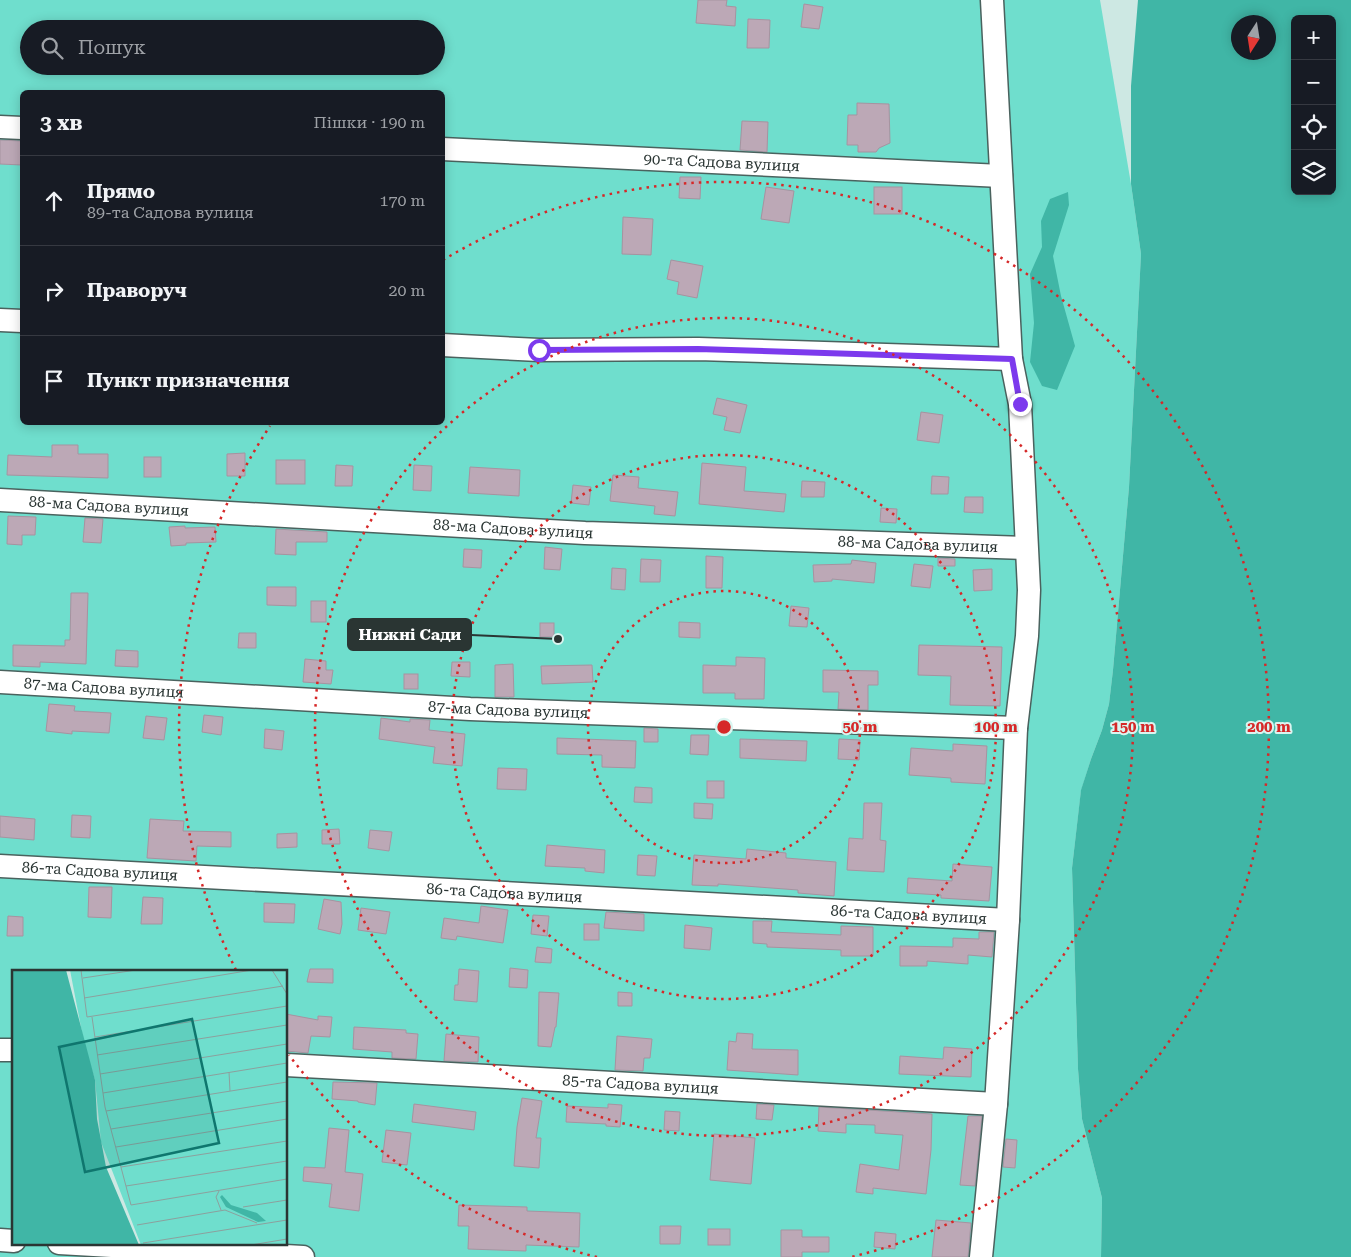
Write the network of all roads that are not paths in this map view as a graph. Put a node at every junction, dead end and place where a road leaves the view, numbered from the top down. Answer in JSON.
{"nodes":[{"id":1,"x":992,"y":0,"type":"edge"},
{"id":2,"x":0,"y":127,"type":"edge"},
{"id":3,"x":20,"y":128,"type":"edge"},
{"id":4,"x":445,"y":149,"type":"edge"},
{"id":5,"x":1001,"y":176,"type":"junction"},
{"id":6,"x":0,"y":320,"type":"edge"},
{"id":7,"x":20,"y":321,"type":"edge"},
{"id":8,"x":445,"y":344,"type":"edge"},
{"id":9,"x":1012,"y":359,"type":"junction"},
{"id":10,"x":0,"y":500,"type":"edge"},
{"id":11,"x":1026,"y":548,"type":"junction"},
{"id":12,"x":0,"y":682,"type":"edge"},
{"id":13,"x":1016,"y":728,"type":"junction"},
{"id":14,"x":0,"y":866,"type":"edge"},
{"id":15,"x":1008,"y":920,"type":"junction"},
{"id":16,"x":288,"y":1065,"type":"edge"},
{"id":17,"x":996,"y":1104,"type":"junction"},
{"id":18,"x":76,"y":1244,"type":"edge"},
{"id":19,"x":303,"y":1257,"type":"edge"},
{"id":20,"x":981,"y":1257,"type":"edge"}],
"edges":[{"from":1,"to":5,"type":"street"},
{"from":2,"to":3,"type":"street"},
{"from":4,"to":5,"type":"street","name":"90-та Садова вулиця"},
{"from":5,"to":9,"type":"street"},
{"from":6,"to":7,"type":"street"},
{"from":8,"to":9,"type":"street"},
{"from":9,"to":11,"type":"street"},
{"from":10,"to":11,"type":"street","name":"88-ма Садова вулиця"},
{"from":11,"to":13,"type":"street"},
{"from":12,"to":13,"type":"street","name":"87-ма Садова вулиця"},
{"from":13,"to":15,"type":"street"},
{"from":14,"to":15,"type":"street","name":"86-та Садова вулиця"},
{"from":15,"to":17,"type":"street"},
{"from":16,"to":17,"type":"street","name":"85-та Садова вулиця"},
{"from":17,"to":20,"type":"street"},
{"from":18,"to":19,"type":"street"}]}
